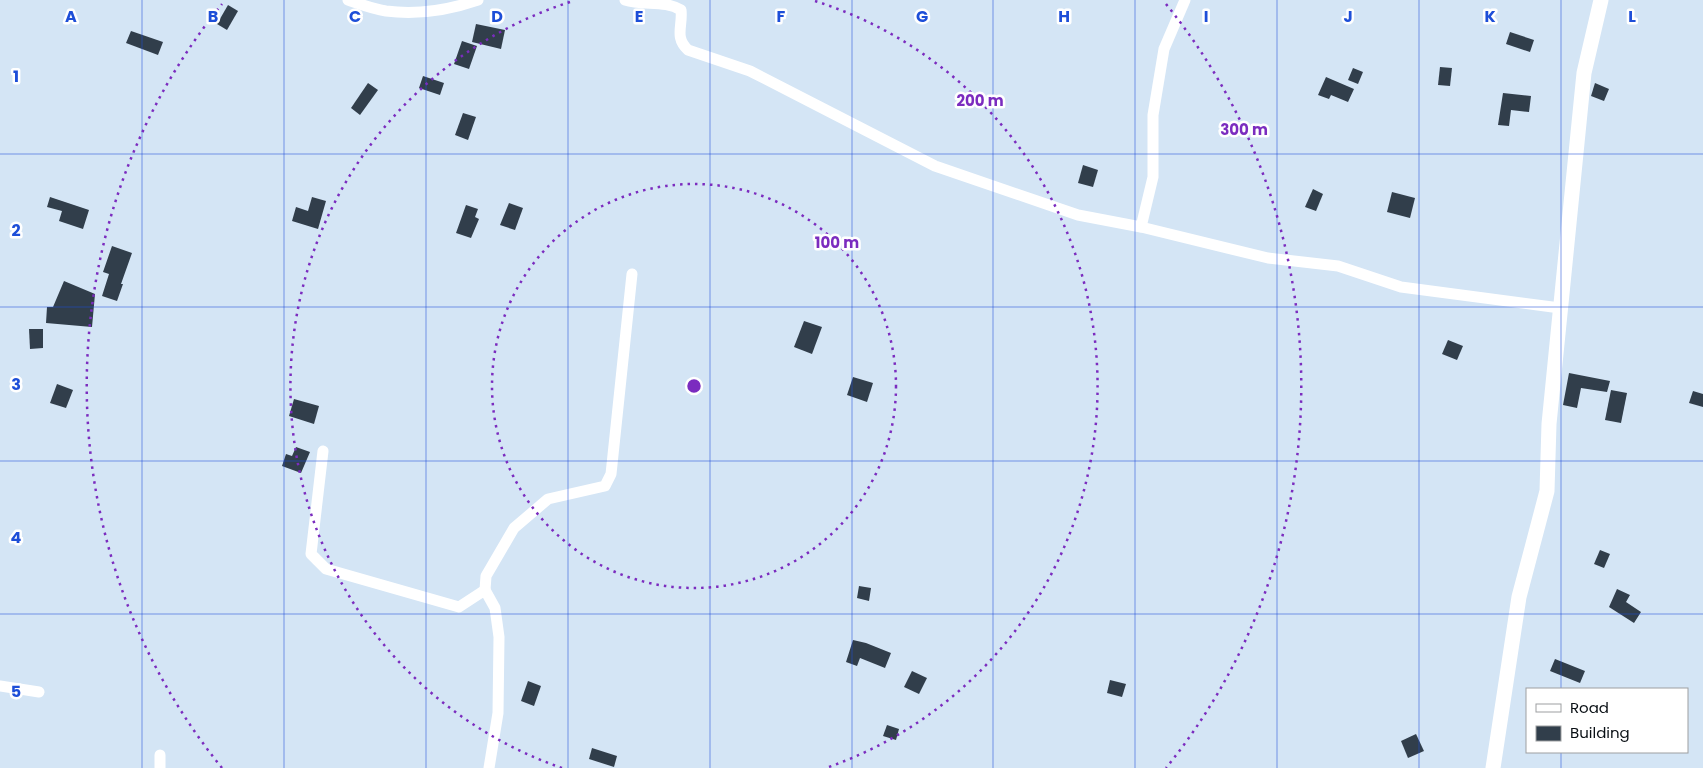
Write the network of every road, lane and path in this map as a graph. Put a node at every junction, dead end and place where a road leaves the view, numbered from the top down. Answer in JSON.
{"nodes":[{"id":1,"x":348,"y":0,"type":"edge"},
{"id":2,"x":478,"y":0,"type":"edge"},
{"id":3,"x":625,"y":0,"type":"edge"},
{"id":4,"x":1185,"y":0,"type":"edge"},
{"id":5,"x":1601,"y":0,"type":"edge"},
{"id":6,"x":1141,"y":227,"type":"junction"},
{"id":7,"x":632,"y":274,"type":"dead end"},
{"id":8,"x":1560,"y":308,"type":"junction"},
{"id":9,"x":323,"y":450,"type":"dead end"},
{"id":10,"x":485,"y":590,"type":"junction"},
{"id":11,"x":0,"y":686,"type":"edge"},
{"id":12,"x":39,"y":692,"type":"dead end"},
{"id":13,"x":160,"y":755,"type":"dead end"},
{"id":14,"x":160,"y":768,"type":"edge"},
{"id":15,"x":489,"y":768,"type":"edge"},
{"id":16,"x":1493,"y":768,"type":"edge"}],
"edges":[{"from":1,"to":2,"type":"street"},
{"from":3,"to":6,"type":"street"},
{"from":4,"to":6,"type":"street"},
{"from":5,"to":8,"type":"street"},
{"from":6,"to":8,"type":"street"},
{"from":7,"to":10,"type":"street"},
{"from":8,"to":16,"type":"street"},
{"from":9,"to":10,"type":"street"},
{"from":10,"to":15,"type":"street"},
{"from":11,"to":12,"type":"street"},
{"from":13,"to":14,"type":"street"}]}
